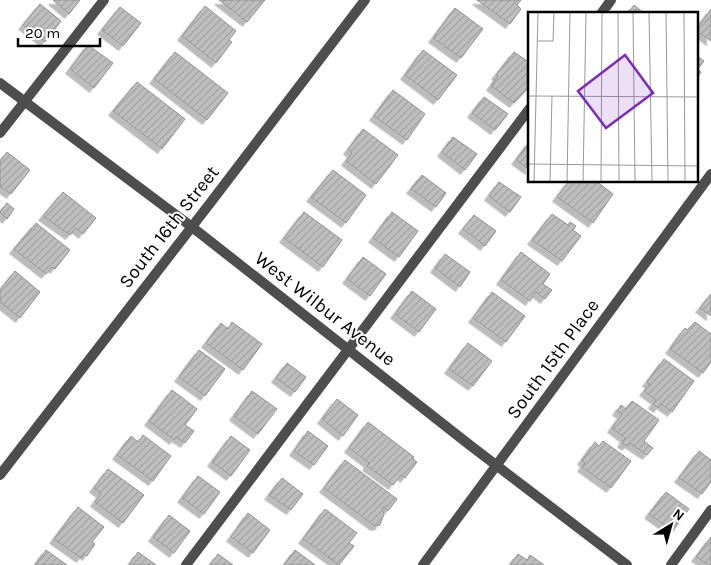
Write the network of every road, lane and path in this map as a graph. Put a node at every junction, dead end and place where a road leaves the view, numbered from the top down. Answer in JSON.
{"nodes":[{"id":1,"x":104,"y":0,"type":"edge"},
{"id":2,"x":365,"y":0,"type":"edge"},
{"id":3,"x":611,"y":0,"type":"edge"},
{"id":4,"x":602,"y":12,"type":"edge"},
{"id":5,"x":0,"y":83,"type":"edge"},
{"id":6,"x":24,"y":102,"type":"junction"},
{"id":7,"x":528,"y":111,"type":"edge"},
{"id":8,"x":0,"y":133,"type":"edge"},
{"id":9,"x":711,"y":174,"type":"edge"},
{"id":10,"x":192,"y":227,"type":"junction"},
{"id":11,"x":349,"y":350,"type":"junction"},
{"id":12,"x":496,"y":465,"type":"junction"},
{"id":13,"x":0,"y":475,"type":"edge"},
{"id":14,"x":711,"y":510,"type":"edge"},
{"id":15,"x":186,"y":565,"type":"edge"},
{"id":16,"x":423,"y":565,"type":"edge"},
{"id":17,"x":627,"y":565,"type":"edge"},
{"id":18,"x":671,"y":565,"type":"edge"}],
"edges":[{"from":1,"to":6,"type":"street"},
{"from":2,"to":10,"type":"street","name":"South 16th Street"},
{"from":3,"to":4,"type":"street"},
{"from":5,"to":6,"type":"street","name":"West Wilbur Avenue"},
{"from":6,"to":8,"type":"street"},
{"from":6,"to":10,"type":"street","name":"West Wilbur Avenue"},
{"from":7,"to":11,"type":"street"},
{"from":9,"to":12,"type":"street","name":"South 15th Place"},
{"from":10,"to":11,"type":"street","name":"West Wilbur Avenue"},
{"from":10,"to":13,"type":"street","name":"South 16th Street"},
{"from":11,"to":12,"type":"street","name":"West Wilbur Avenue"},
{"from":11,"to":15,"type":"street"},
{"from":12,"to":16,"type":"street","name":"South 15th Place"},
{"from":12,"to":17,"type":"street","name":"West Wilbur Avenue"},
{"from":14,"to":18,"type":"street"}]}
